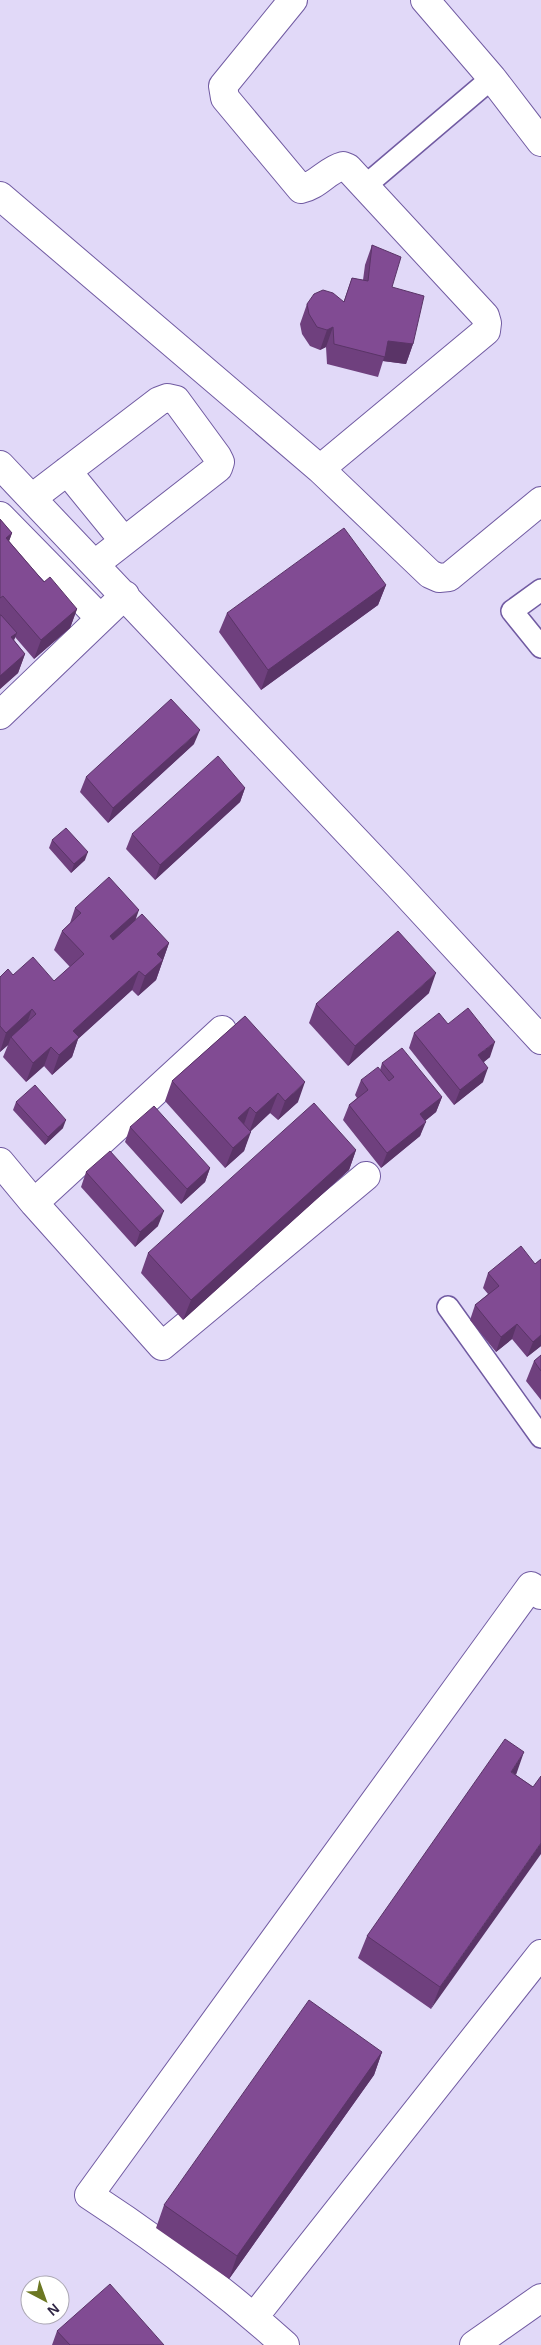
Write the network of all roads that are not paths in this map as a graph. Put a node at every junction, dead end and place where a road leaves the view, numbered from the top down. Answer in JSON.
{"nodes":[{"id":1,"x":293,"y":0,"type":"edge"},
{"id":2,"x":425,"y":0,"type":"edge"},
{"id":3,"x":492,"y":78,"type":"junction"},
{"id":4,"x":541,"y":142,"type":"edge"},
{"id":5,"x":365,"y":186,"type":"junction"},
{"id":6,"x":0,"y":196,"type":"edge"},
{"id":7,"x":2,"y":469,"type":"edge"},
{"id":8,"x":320,"y":469,"type":"junction"},
{"id":9,"x":67,"y":472,"type":"junction"},
{"id":10,"x":32,"y":498,"type":"junction"},
{"id":11,"x":541,"y":501,"type":"edge"},
{"id":12,"x":0,"y":516,"type":"edge"},
{"id":13,"x":124,"y":541,"type":"junction"},
{"id":14,"x":95,"y":564,"type":"junction"},
{"id":15,"x":541,"y":590,"type":"edge"},
{"id":16,"x":125,"y":596,"type":"junction"},
{"id":17,"x":100,"y":618,"type":"junction"},
{"id":18,"x":541,"y":647,"type":"edge"},
{"id":19,"x":0,"y":715,"type":"edge"},
{"id":20,"x":222,"y":1030,"type":"dead end"},
{"id":21,"x":541,"y":1040,"type":"edge"},
{"id":22,"x":0,"y":1162,"type":"edge"},
{"id":23,"x":366,"y":1176,"type":"dead end"},
{"id":24,"x":34,"y":1203,"type":"junction"},
{"id":25,"x":448,"y":1307,"type":"dead end"},
{"id":26,"x":541,"y":1437,"type":"edge"},
{"id":27,"x":541,"y":1596,"type":"edge"},
{"id":28,"x":541,"y":1954,"type":"edge"},
{"id":29,"x":541,"y":2298,"type":"edge"},
{"id":30,"x":254,"y":2317,"type":"junction"},
{"id":31,"x":285,"y":2345,"type":"edge"},
{"id":32,"x":474,"y":2345,"type":"edge"}],
"edges":[{"from":1,"to":5,"type":"street"},
{"from":2,"to":3,"type":"street"},
{"from":3,"to":4,"type":"street"},
{"from":3,"to":5,"type":"lane"},
{"from":5,"to":8,"type":"street"},
{"from":6,"to":8,"type":"street"},
{"from":7,"to":10,"type":"street"},
{"from":8,"to":11,"type":"street"},
{"from":9,"to":10,"type":"street"},
{"from":9,"to":13,"type":"street"},
{"from":9,"to":13,"type":"street"},
{"from":10,"to":14,"type":"street"},
{"from":12,"to":17,"type":"street"},
{"from":13,"to":14,"type":"street"},
{"from":14,"to":16,"type":"street"},
{"from":15,"to":18,"type":"lane"},
{"from":16,"to":17,"type":"street"},
{"from":16,"to":21,"type":"street"},
{"from":17,"to":19,"type":"street"},
{"from":20,"to":24,"type":"street"},
{"from":22,"to":24,"type":"street"},
{"from":23,"to":24,"type":"street"},
{"from":25,"to":26,"type":"lane"},
{"from":27,"to":30,"type":"street"},
{"from":28,"to":30,"type":"street"},
{"from":29,"to":32,"type":"street"},
{"from":30,"to":31,"type":"street"}]}
